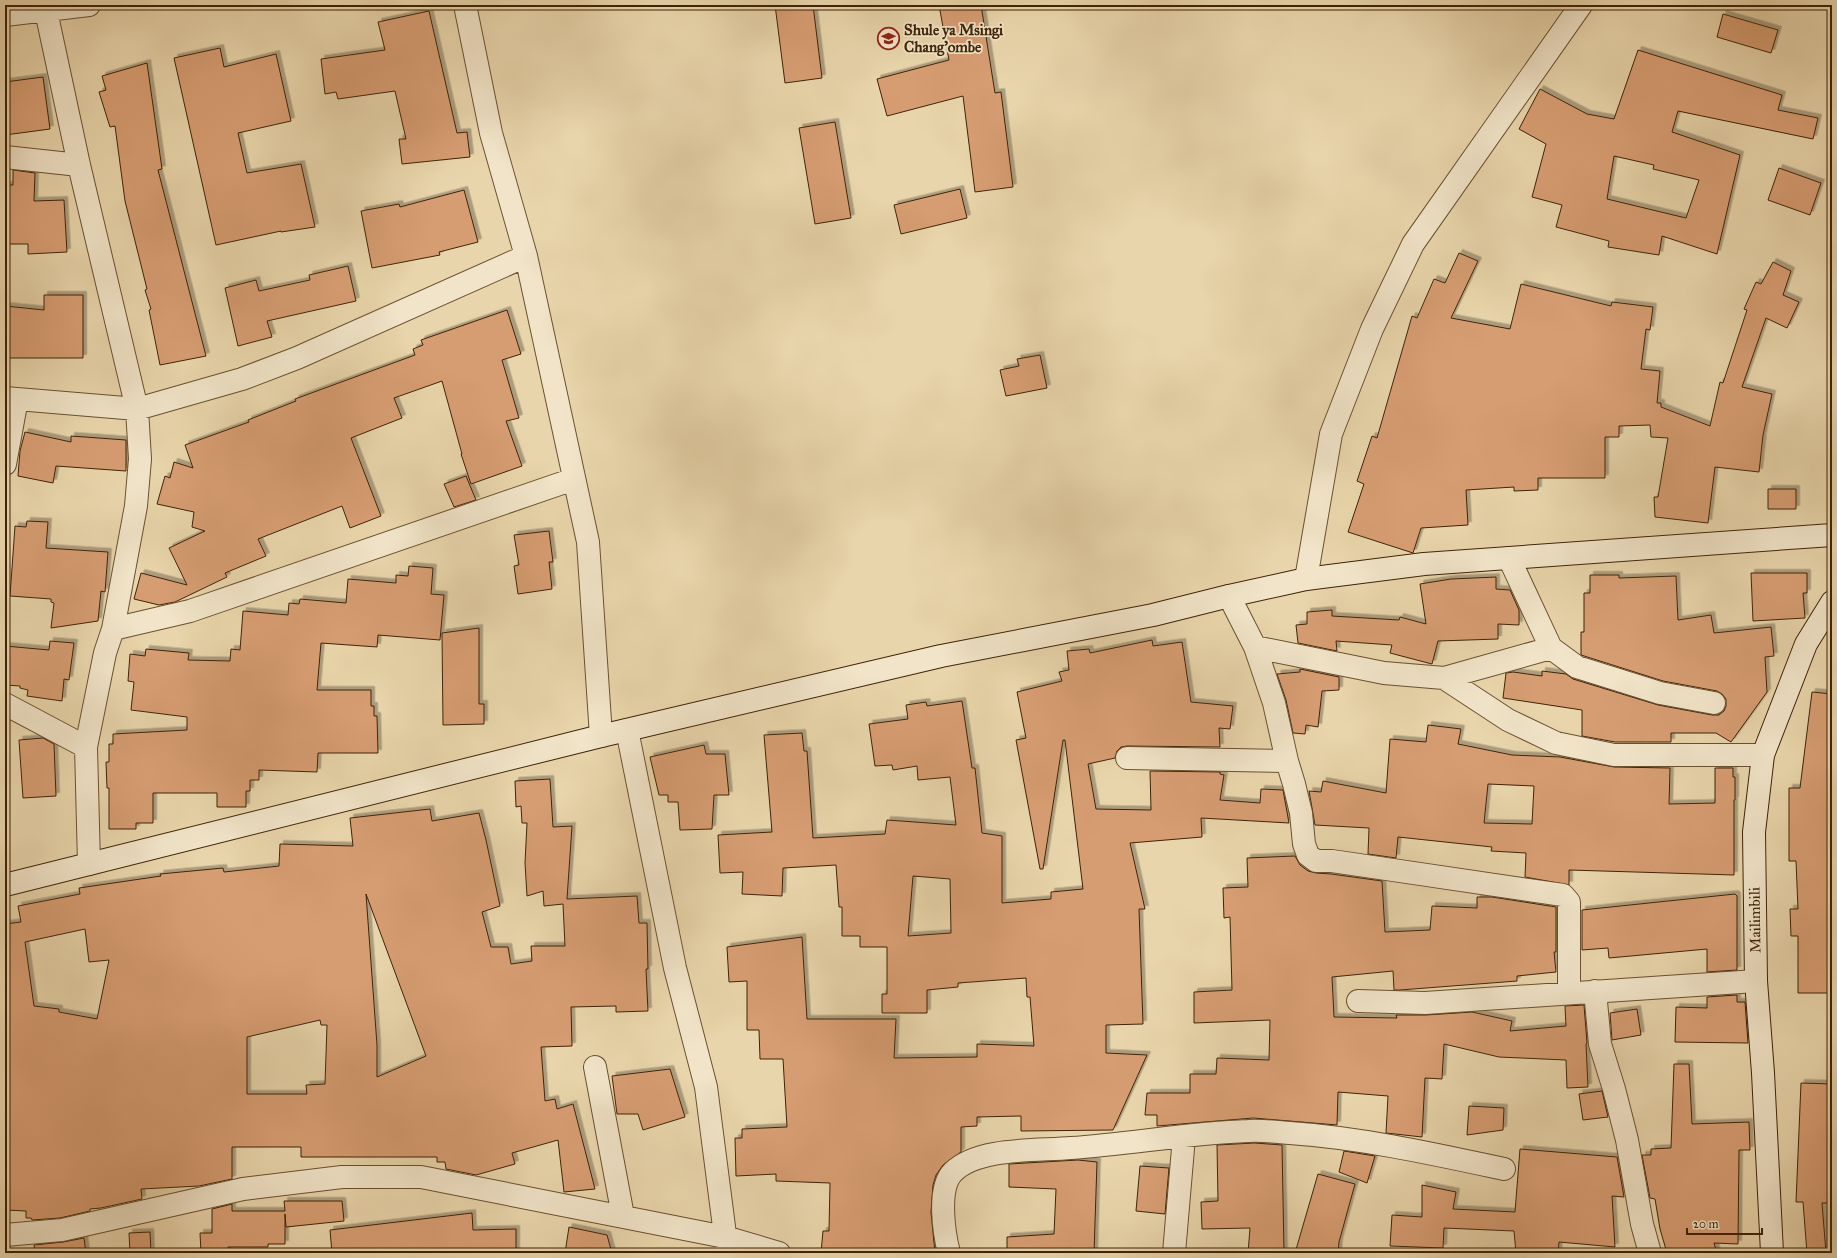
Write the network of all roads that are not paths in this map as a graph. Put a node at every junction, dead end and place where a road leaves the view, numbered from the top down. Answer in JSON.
{"nodes":[{"id":1,"x":88,"y":5,"type":"edge"},
{"id":2,"x":465,"y":5,"type":"edge"},
{"id":3,"x":1581,"y":5,"type":"edge"},
{"id":4,"x":46,"y":11,"type":"junction"},
{"id":5,"x":5,"y":15,"type":"edge"},
{"id":6,"x":5,"y":156,"type":"edge"},
{"id":7,"x":79,"y":165,"type":"junction"},
{"id":8,"x":526,"y":256,"type":"junction"},
{"id":9,"x":11,"y":398,"type":"edge"},
{"id":10,"x":138,"y":409,"type":"junction"},
{"id":11,"x":5,"y":464,"type":"edge"},
{"id":12,"x":574,"y":479,"type":"junction"},
{"id":13,"x":1832,"y":535,"type":"edge"},
{"id":14,"x":1508,"y":558,"type":"junction"},
{"id":15,"x":1306,"y":579,"type":"junction"},
{"id":16,"x":1229,"y":596,"type":"junction"},
{"id":17,"x":1832,"y":602,"type":"edge"},
{"id":18,"x":113,"y":629,"type":"junction"},
{"id":19,"x":1255,"y":647,"type":"junction"},
{"id":20,"x":1551,"y":648,"type":"junction"},
{"id":21,"x":1444,"y":678,"type":"junction"},
{"id":22,"x":1714,"y":703,"type":"dead end"},
{"id":23,"x":5,"y":704,"type":"edge"},
{"id":24,"x":627,"y":730,"type":"junction"},
{"id":25,"x":601,"y":736,"type":"junction"},
{"id":26,"x":86,"y":748,"type":"junction"},
{"id":27,"x":1763,"y":755,"type":"junction"},
{"id":28,"x":1127,"y":758,"type":"dead end"},
{"id":29,"x":1287,"y":761,"type":"junction"},
{"id":30,"x":89,"y":864,"type":"junction"},
{"id":31,"x":5,"y":885,"type":"edge"},
{"id":32,"x":1756,"y":981,"type":"junction"},
{"id":33,"x":1594,"y":991,"type":"junction"},
{"id":34,"x":1570,"y":993,"type":"junction"},
{"id":35,"x":1358,"y":1001,"type":"dead end"},
{"id":36,"x":595,"y":1067,"type":"dead end"},
{"id":37,"x":1184,"y":1136,"type":"junction"},
{"id":38,"x":1504,"y":1169,"type":"dead end"},
{"id":39,"x":623,"y":1216,"type":"junction"},
{"id":40,"x":5,"y":1235,"type":"edge"},
{"id":41,"x":726,"y":1245,"type":"edge"},
{"id":42,"x":779,"y":1253,"type":"edge"},
{"id":43,"x":949,"y":1253,"type":"edge"},
{"id":44,"x":1174,"y":1253,"type":"edge"},
{"id":45,"x":1650,"y":1253,"type":"edge"},
{"id":46,"x":1772,"y":1253,"type":"edge"}],
"edges":[{"from":1,"to":4,"type":"street"},
{"from":2,"to":8,"type":"street"},
{"from":3,"to":15,"type":"street"},
{"from":4,"to":5,"type":"street"},
{"from":4,"to":7,"type":"street"},
{"from":6,"to":7,"type":"street"},
{"from":7,"to":10,"type":"street"},
{"from":8,"to":10,"type":"street"},
{"from":8,"to":12,"type":"street"},
{"from":9,"to":10,"type":"street"},
{"from":9,"to":11,"type":"street"},
{"from":10,"to":18,"type":"street"},
{"from":12,"to":18,"type":"street"},
{"from":12,"to":25,"type":"street"},
{"from":13,"to":14,"type":"street"},
{"from":14,"to":15,"type":"street"},
{"from":14,"to":20,"type":"street"},
{"from":15,"to":16,"type":"street"},
{"from":16,"to":19,"type":"street"},
{"from":16,"to":24,"type":"street"},
{"from":17,"to":27,"type":"street","name":"Mailimbili"},
{"from":18,"to":26,"type":"street"},
{"from":19,"to":21,"type":"street"},
{"from":19,"to":29,"type":"street"},
{"from":20,"to":21,"type":"street"},
{"from":20,"to":22,"type":"street"},
{"from":21,"to":27,"type":"street"},
{"from":23,"to":26,"type":"street"},
{"from":24,"to":25,"type":"street"},
{"from":24,"to":41,"type":"street"},
{"from":25,"to":30,"type":"street"},
{"from":26,"to":30,"type":"street"},
{"from":27,"to":32,"type":"street","name":"Mailimbili"},
{"from":28,"to":29,"type":"street"},
{"from":29,"to":34,"type":"street"},
{"from":30,"to":31,"type":"street"},
{"from":32,"to":33,"type":"street"},
{"from":32,"to":46,"type":"street","name":"Mailimbili"},
{"from":33,"to":34,"type":"street"},
{"from":33,"to":45,"type":"street"},
{"from":34,"to":35,"type":"street"},
{"from":36,"to":39,"type":"street"},
{"from":37,"to":38,"type":"street"},
{"from":37,"to":43,"type":"street"},
{"from":37,"to":44,"type":"street"},
{"from":39,"to":40,"type":"street"},
{"from":39,"to":41,"type":"street"},
{"from":41,"to":42,"type":"street"}]}
